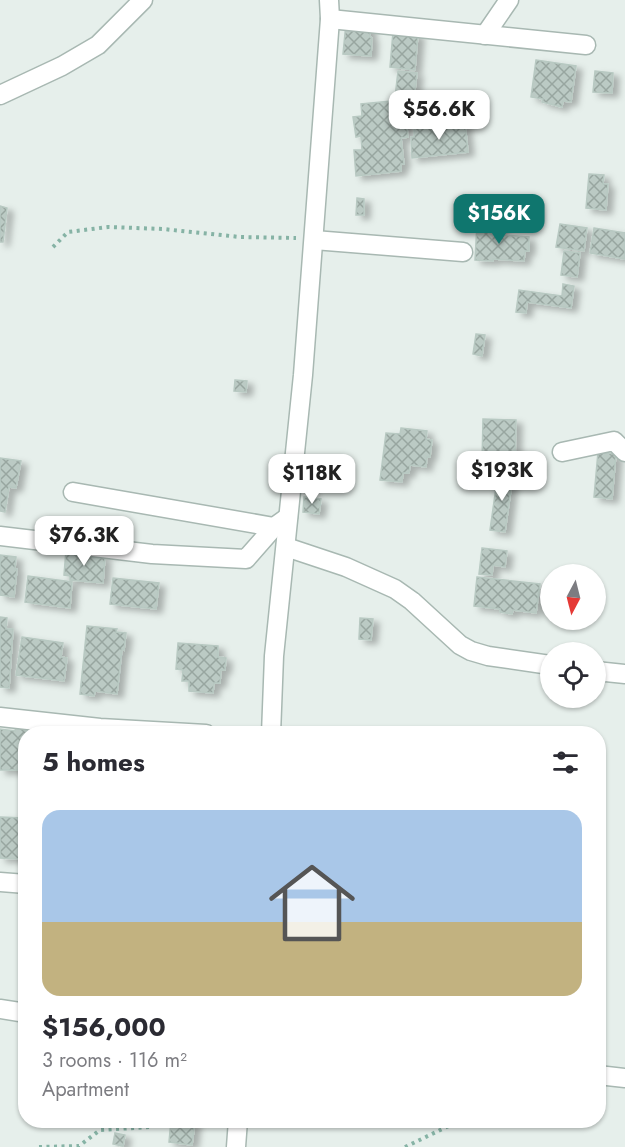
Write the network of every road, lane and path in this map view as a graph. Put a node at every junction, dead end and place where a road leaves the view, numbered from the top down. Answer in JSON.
{"nodes":[{"id":1,"x":143,"y":0,"type":"edge"},
{"id":2,"x":329,"y":0,"type":"edge"},
{"id":3,"x":509,"y":0,"type":"edge"},
{"id":4,"x":330,"y":19,"type":"junction"},
{"id":5,"x":485,"y":35,"type":"junction"},
{"id":6,"x":586,"y":45,"type":"dead end"},
{"id":7,"x":0,"y":95,"type":"edge"},
{"id":8,"x":314,"y":240,"type":"junction"},
{"id":9,"x":53,"y":247,"type":"dead end"},
{"id":10,"x":463,"y":252,"type":"dead end"},
{"id":11,"x":562,"y":452,"type":"dead end"},
{"id":12,"x":625,"y":452,"type":"edge"},
{"id":13,"x":73,"y":492,"type":"dead end"},
{"id":14,"x":281,"y":522,"type":"junction"},
{"id":15,"x":0,"y":536,"type":"edge"},
{"id":16,"x":286,"y":547,"type":"junction"},
{"id":17,"x":540,"y":664,"type":"edge"},
{"id":18,"x":606,"y":672,"type":"edge"},
{"id":19,"x":625,"y":674,"type":"edge"},
{"id":20,"x":0,"y":717,"type":"edge"},
{"id":21,"x":82,"y":726,"type":"edge"},
{"id":22,"x":271,"y":726,"type":"edge"},
{"id":23,"x":0,"y":882,"type":"edge"},
{"id":24,"x":18,"y":883,"type":"edge"},
{"id":25,"x":0,"y":1009,"type":"edge"},
{"id":26,"x":18,"y":1012,"type":"edge"},
{"id":27,"x":606,"y":1076,"type":"edge"},
{"id":28,"x":625,"y":1078,"type":"edge"},
{"id":29,"x":133,"y":1128,"type":"edge"},
{"id":30,"x":237,"y":1128,"type":"edge"},
{"id":31,"x":444,"y":1128,"type":"edge"},
{"id":32,"x":39,"y":1147,"type":"edge"},
{"id":33,"x":236,"y":1147,"type":"edge"},
{"id":34,"x":405,"y":1147,"type":"edge"}],
"edges":[{"from":1,"to":7,"type":"street"},
{"from":2,"to":4,"type":"street"},
{"from":3,"to":5,"type":"street"},
{"from":4,"to":5,"type":"street"},
{"from":4,"to":8,"type":"street"},
{"from":5,"to":6,"type":"street"},
{"from":8,"to":9,"type":"path"},
{"from":8,"to":10,"type":"street"},
{"from":8,"to":14,"type":"street"},
{"from":11,"to":12,"type":"street"},
{"from":13,"to":14,"type":"street"},
{"from":14,"to":15,"type":"street"},
{"from":14,"to":16,"type":"street"},
{"from":16,"to":17,"type":"street"},
{"from":16,"to":22,"type":"street"},
{"from":18,"to":19,"type":"street"},
{"from":20,"to":21,"type":"street"},
{"from":23,"to":24,"type":"street"},
{"from":25,"to":26,"type":"street"},
{"from":27,"to":28,"type":"street"},
{"from":29,"to":32,"type":"path"},
{"from":30,"to":33,"type":"street"},
{"from":31,"to":34,"type":"path"}]}
